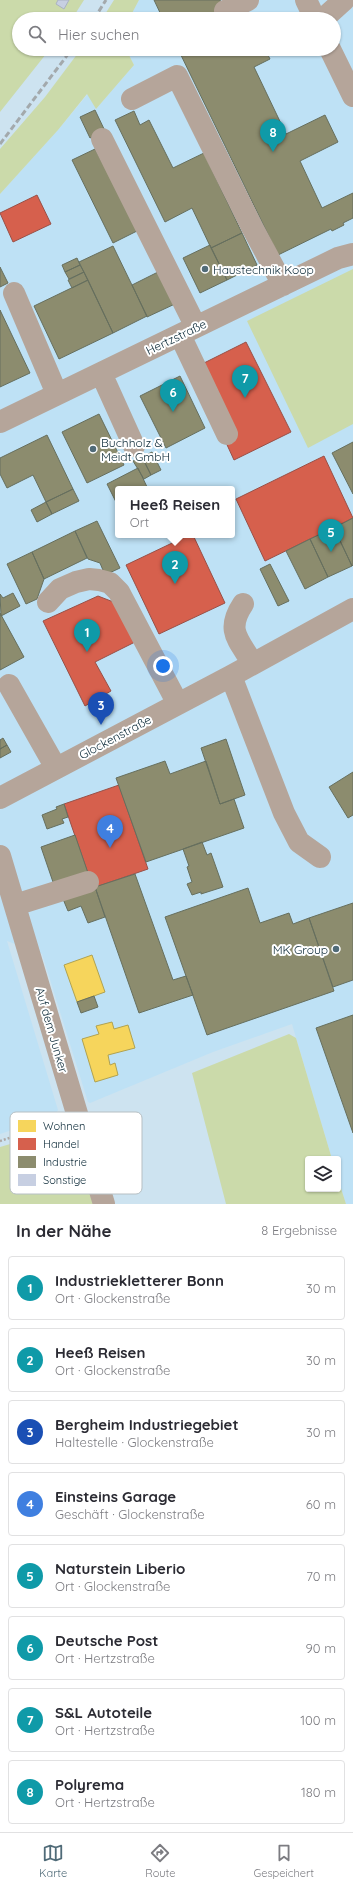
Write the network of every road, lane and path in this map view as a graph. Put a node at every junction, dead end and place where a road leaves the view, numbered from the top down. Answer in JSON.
{"nodes":[{"id":1,"x":248,"y":0,"type":"edge"},
{"id":2,"x":306,"y":0,"type":"edge"},
{"id":3,"x":344,"y":0,"type":"edge"},
{"id":4,"x":225,"y":11,"type":"dead end"},
{"id":5,"x":312,"y":12,"type":"edge"},
{"id":6,"x":331,"y":12,"type":"edge"},
{"id":7,"x":333,"y":56,"type":"edge"},
{"id":8,"x":353,"y":96,"type":"edge"},
{"id":9,"x":132,"y":99,"type":"dead end"},
{"id":10,"x":102,"y":140,"type":"dead end"},
{"id":11,"x":353,"y":254,"type":"edge"},
{"id":12,"x":283,"y":285,"type":"junction"},
{"id":13,"x":14,"y":293,"type":"dead end"},
{"id":14,"x":188,"y":331,"type":"junction"},
{"id":15,"x":101,"y":373,"type":"junction"},
{"id":16,"x":57,"y":394,"type":"junction"},
{"id":17,"x":0,"y":422,"type":"edge"},
{"id":18,"x":227,"y":434,"type":"dead end"},
{"id":19,"x":134,"y":446,"type":"dead end"},
{"id":20,"x":48,"y":602,"type":"dead end"},
{"id":21,"x":243,"y":604,"type":"dead end"},
{"id":22,"x":353,"y":609,"type":"edge"},
{"id":23,"x":253,"y":664,"type":"junction"},
{"id":24,"x":231,"y":676,"type":"junction"},
{"id":25,"x":9,"y":684,"type":"dead end"},
{"id":26,"x":178,"y":704,"type":"junction"},
{"id":27,"x":56,"y":768,"type":"junction"},
{"id":28,"x":0,"y":798,"type":"edge"},
{"id":29,"x":0,"y":856,"type":"edge"},
{"id":30,"x":320,"y":857,"type":"dead end"},
{"id":31,"x":88,"y":882,"type":"dead end"},
{"id":32,"x":15,"y":905,"type":"junction"},
{"id":33,"x":76,"y":1112,"type":"edge"},
{"id":34,"x":10,"y":1138,"type":"edge"},
{"id":35,"x":0,"y":1141,"type":"edge"},
{"id":36,"x":101,"y":1194,"type":"edge"},
{"id":37,"x":104,"y":1204,"type":"edge"}],
"edges":[{"from":1,"to":4,"type":"street"},
{"from":2,"to":5,"type":"street"},
{"from":3,"to":6,"type":"street"},
{"from":7,"to":8,"type":"street"},
{"from":9,"to":12,"type":"street"},
{"from":10,"to":14,"type":"street"},
{"from":11,"to":12,"type":"street","name":"Hertzstraße"},
{"from":12,"to":14,"type":"street","name":"Hertzstraße"},
{"from":13,"to":16,"type":"street"},
{"from":14,"to":15,"type":"street","name":"Hertzstraße"},
{"from":14,"to":18,"type":"street"},
{"from":15,"to":16,"type":"street","name":"Hertzstraße"},
{"from":15,"to":19,"type":"street"},
{"from":16,"to":17,"type":"street","name":"Hertzstraße"},
{"from":20,"to":26,"type":"street"},
{"from":21,"to":23,"type":"street"},
{"from":22,"to":23,"type":"street","name":"Glockenstraße"},
{"from":23,"to":24,"type":"street","name":"Glockenstraße"},
{"from":24,"to":26,"type":"street","name":"Glockenstraße"},
{"from":24,"to":30,"type":"street"},
{"from":25,"to":27,"type":"street"},
{"from":26,"to":27,"type":"street","name":"Glockenstraße"},
{"from":27,"to":28,"type":"street","name":"Glockenstraße"},
{"from":29,"to":32,"type":"street","name":"Auf dem Junker"},
{"from":31,"to":32,"type":"street"},
{"from":32,"to":33,"type":"street","name":"Auf dem Junker"},
{"from":34,"to":35,"type":"path"},
{"from":36,"to":37,"type":"street","name":"Auf dem Junker"}]}
